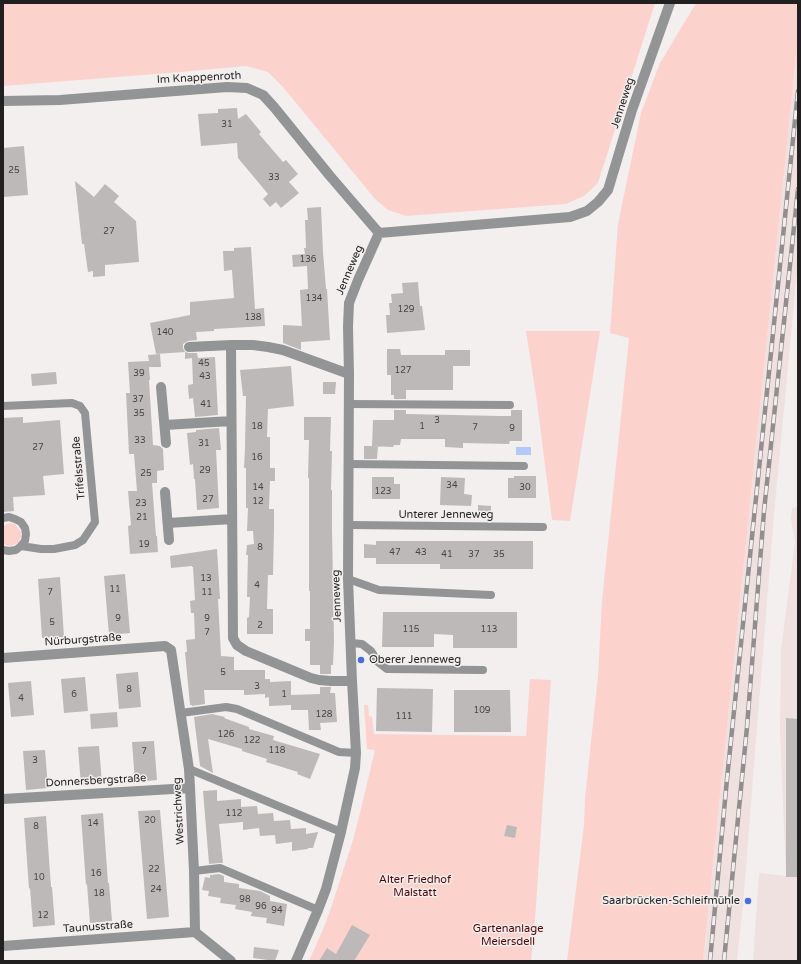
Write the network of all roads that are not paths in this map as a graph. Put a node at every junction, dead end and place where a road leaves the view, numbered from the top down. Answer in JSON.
{"nodes":[{"id":1,"x":670,"y":3,"type":"edge"},
{"id":2,"x":3,"y":102,"type":"edge"},
{"id":3,"x":380,"y":233,"type":"junction"},
{"id":4,"x":231,"y":345,"type":"junction"},
{"id":5,"x":189,"y":347,"type":"dead end"},
{"id":6,"x":349,"y":374,"type":"junction"},
{"id":7,"x":161,"y":387,"type":"dead end"},
{"id":8,"x":349,"y":404,"type":"junction"},
{"id":9,"x":510,"y":405,"type":"dead end"},
{"id":10,"x":3,"y":406,"type":"edge"},
{"id":11,"x":231,"y":421,"type":"junction"},
{"id":12,"x":165,"y":425,"type":"junction"},
{"id":13,"x":166,"y":443,"type":"dead end"},
{"id":14,"x":349,"y":464,"type":"junction"},
{"id":15,"x":524,"y":466,"type":"dead end"},
{"id":16,"x":165,"y":492,"type":"dead end"},
{"id":17,"x":3,"y":518,"type":"edge"},
{"id":18,"x":232,"y":519,"type":"junction"},
{"id":19,"x":168,"y":523,"type":"junction"},
{"id":20,"x":349,"y":526,"type":"junction"},
{"id":21,"x":544,"y":527,"type":"dead end"},
{"id":22,"x":169,"y":540,"type":"dead end"},
{"id":23,"x":21,"y":546,"type":"junction"},
{"id":24,"x":3,"y":550,"type":"edge"},
{"id":25,"x":348,"y":579,"type":"junction"},
{"id":26,"x":491,"y":594,"type":"dead end"},
{"id":27,"x":351,"y":643,"type":"junction"},
{"id":28,"x":165,"y":646,"type":"joint"},
{"id":29,"x":3,"y":658,"type":"edge"},
{"id":30,"x":483,"y":670,"type":"dead end"},
{"id":31,"x":352,"y":681,"type":"junction"},
{"id":32,"x":181,"y":714,"type":"junction"},
{"id":33,"x":356,"y":753,"type":"junction"},
{"id":34,"x":189,"y":769,"type":"junction"},
{"id":35,"x":190,"y":788,"type":"junction"},
{"id":36,"x":3,"y":799,"type":"edge"},
{"id":37,"x":341,"y":832,"type":"junction"},
{"id":38,"x":194,"y":870,"type":"junction"},
{"id":39,"x":318,"y":910,"type":"junction"},
{"id":40,"x":195,"y":932,"type":"junction"},
{"id":41,"x":3,"y":946,"type":"edge"},
{"id":42,"x":231,"y":961,"type":"edge"},
{"id":43,"x":296,"y":961,"type":"edge"}],
"edges":[{"from":1,"to":3,"type":"street","name":"Jenneweg"},
{"from":2,"to":3,"type":"street","name":"Im Knappenroth"},
{"from":3,"to":6,"type":"street","name":"Jenneweg"},
{"from":4,"to":5,"type":"street"},
{"from":4,"to":6,"type":"street"},
{"from":4,"to":11,"type":"street"},
{"from":6,"to":8,"type":"street","name":"Jenneweg"},
{"from":7,"to":12,"type":"street"},
{"from":8,"to":9,"type":"lane"},
{"from":8,"to":14,"type":"street","name":"Jenneweg"},
{"from":10,"to":23,"type":"lane","name":"Trifelsstraße"},
{"from":11,"to":12,"type":"street"},
{"from":11,"to":18,"type":"street"},
{"from":12,"to":13,"type":"street"},
{"from":14,"to":15,"type":"lane"},
{"from":14,"to":20,"type":"street","name":"Jenneweg"},
{"from":16,"to":19,"type":"street"},
{"from":17,"to":23,"type":"lane"},
{"from":18,"to":19,"type":"street"},
{"from":18,"to":31,"type":"street"},
{"from":19,"to":22,"type":"street"},
{"from":20,"to":21,"type":"lane","name":"Unterer Jenneweg"},
{"from":20,"to":25,"type":"street","name":"Jenneweg"},
{"from":23,"to":24,"type":"lane","name":"Trifelsstraße"},
{"from":25,"to":26,"type":"lane"},
{"from":25,"to":27,"type":"street","name":"Jenneweg"},
{"from":27,"to":30,"type":"lane"},
{"from":27,"to":31,"type":"street","name":"Jenneweg"},
{"from":28,"to":29,"type":"street","name":"Nürburgstraße"},
{"from":28,"to":32,"type":"street","name":"Westrichweg"},
{"from":31,"to":33,"type":"street","name":"Jenneweg"},
{"from":32,"to":33,"type":"lane"},
{"from":32,"to":34,"type":"street","name":"Westrichweg"},
{"from":33,"to":37,"type":"street","name":"Jenneweg"},
{"from":34,"to":35,"type":"street","name":"Westrichweg"},
{"from":34,"to":37,"type":"lane"},
{"from":35,"to":36,"type":"street","name":"Donnersbergstraße"},
{"from":35,"to":38,"type":"street","name":"Westrichweg"},
{"from":37,"to":39,"type":"street","name":"Jenneweg"},
{"from":38,"to":39,"type":"lane"},
{"from":38,"to":40,"type":"street","name":"Westrichweg"},
{"from":39,"to":43,"type":"street","name":"Jenneweg"},
{"from":40,"to":41,"type":"street","name":"Taunusstraße"},
{"from":40,"to":42,"type":"street"}]}
